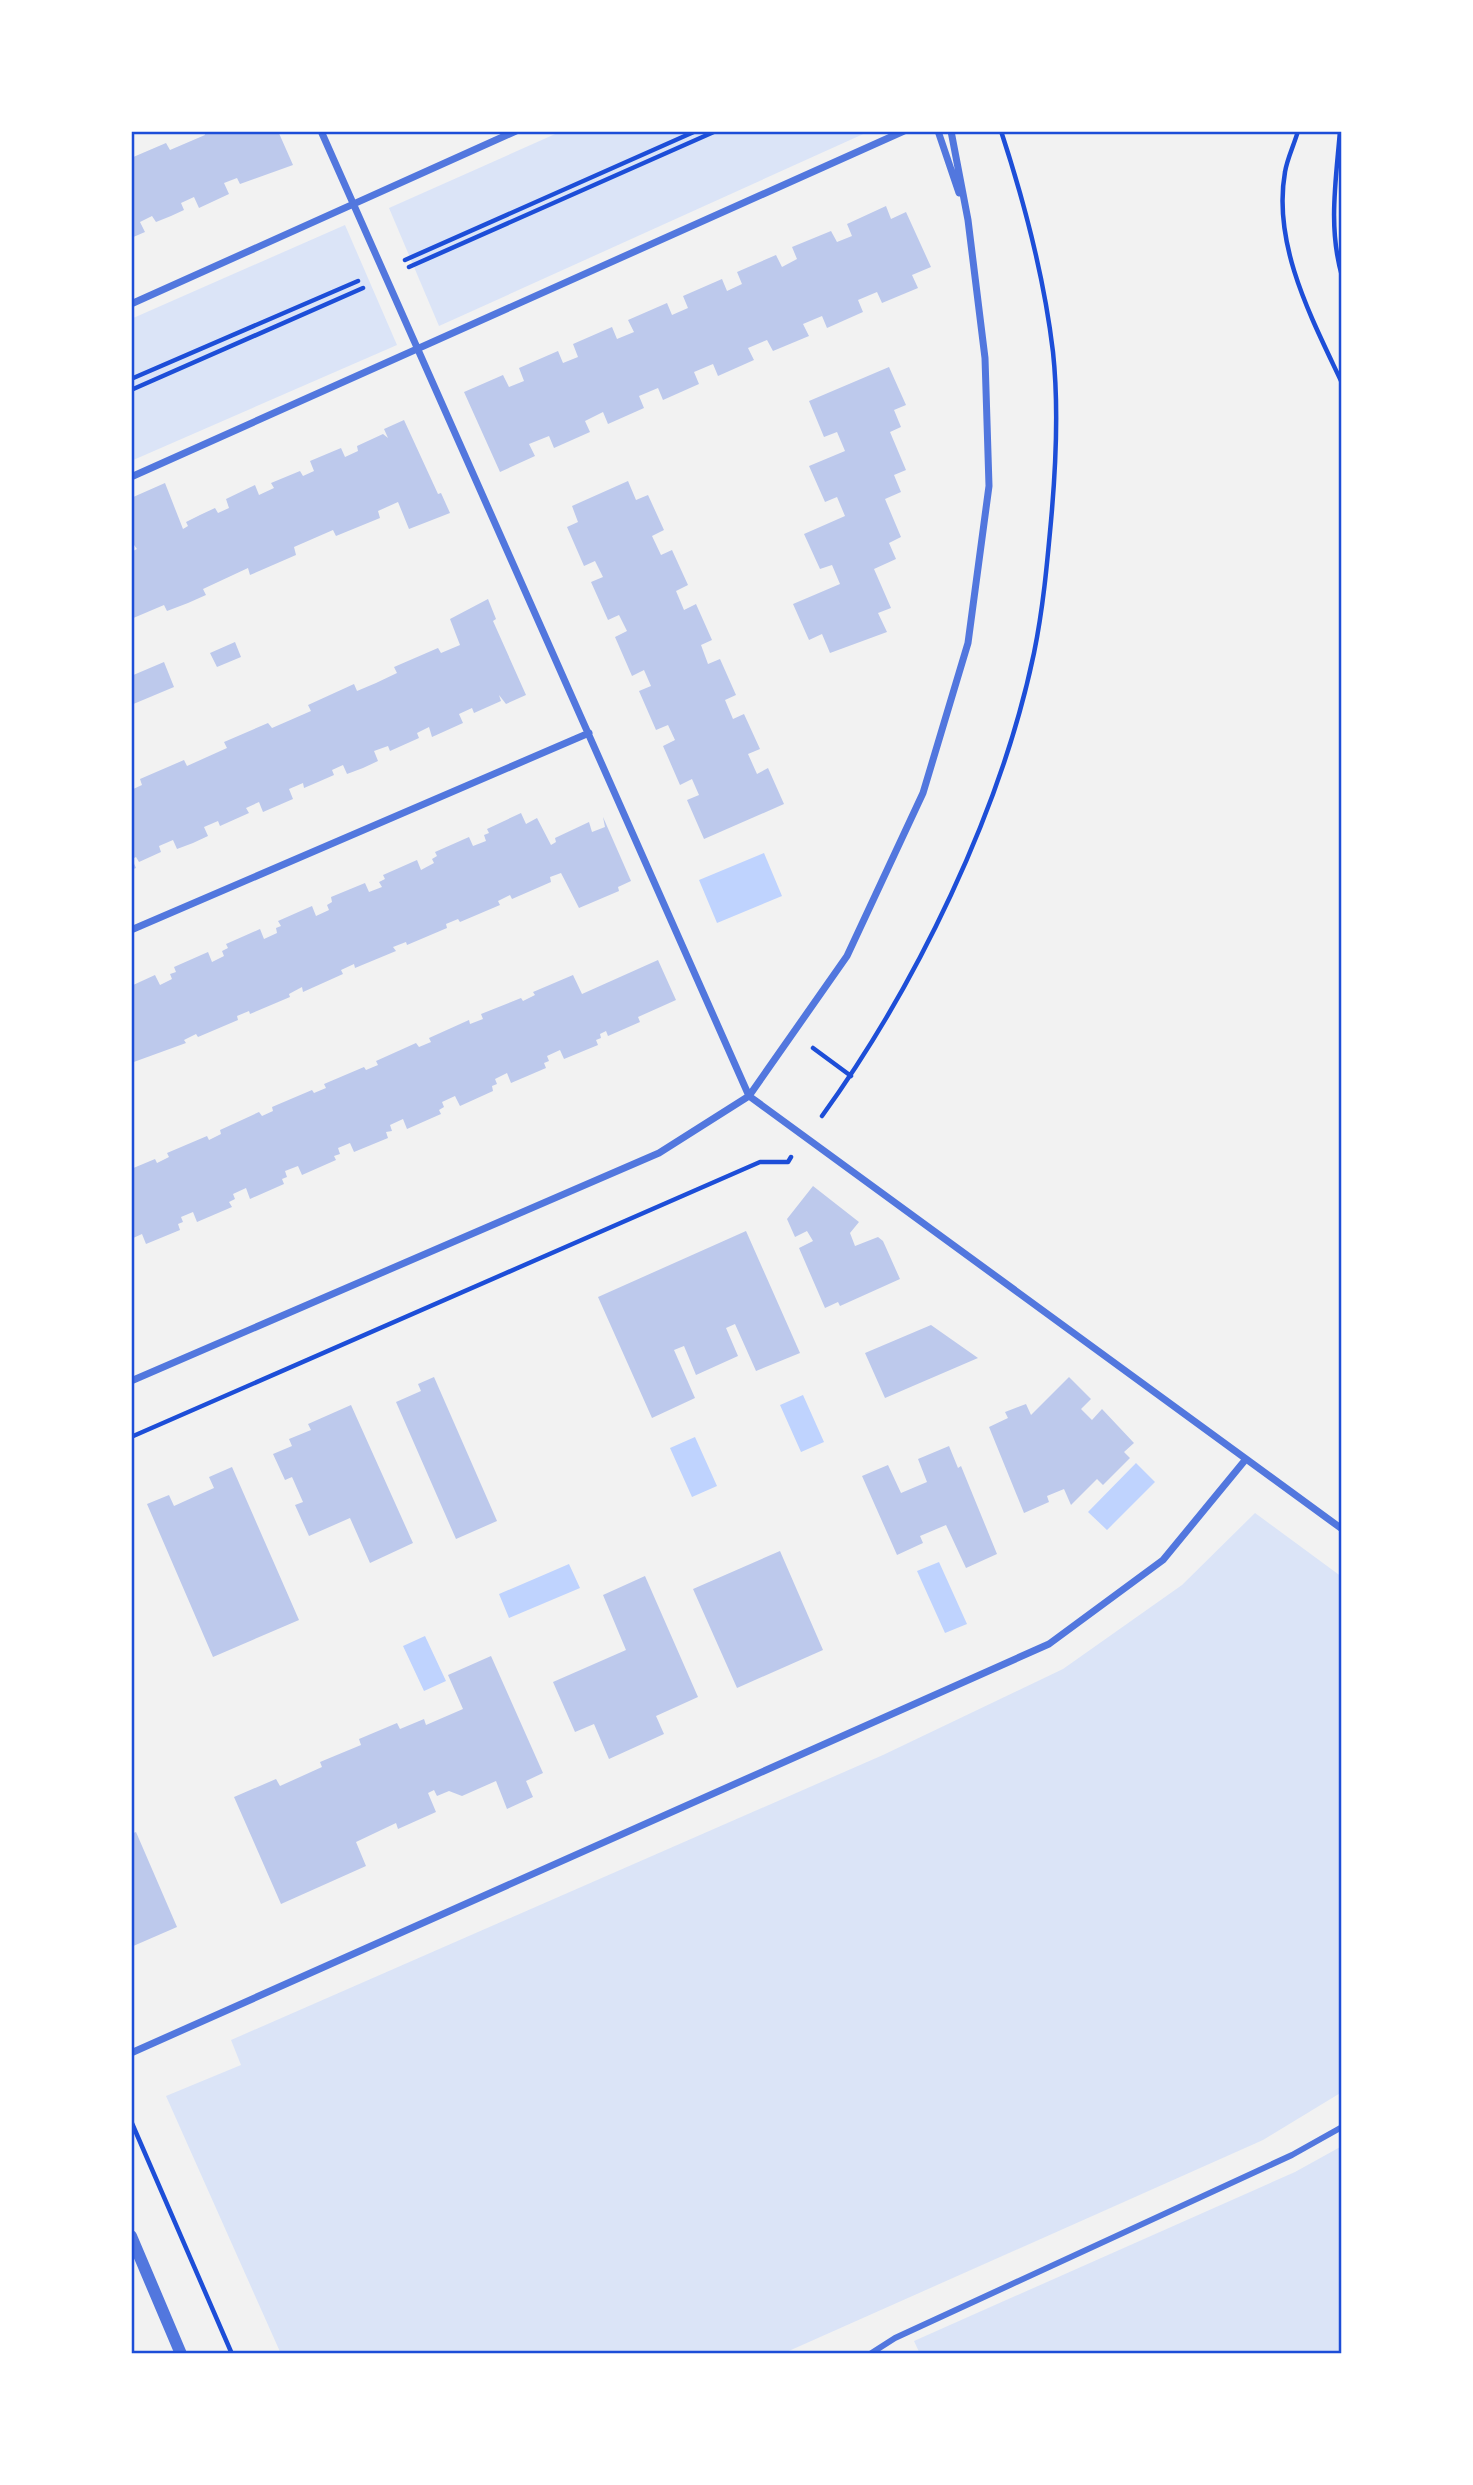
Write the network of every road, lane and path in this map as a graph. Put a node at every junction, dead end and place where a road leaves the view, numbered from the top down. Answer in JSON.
{"nodes":[{"id":1,"x":321,"y":131,"type":"edge"},
{"id":2,"x":516,"y":131,"type":"edge"},
{"id":3,"x":696,"y":131,"type":"edge"},
{"id":4,"x":716,"y":131,"type":"edge"},
{"id":5,"x":904,"y":131,"type":"edge"},
{"id":6,"x":938,"y":131,"type":"edge"},
{"id":7,"x":951,"y":131,"type":"edge"},
{"id":8,"x":1001,"y":131,"type":"edge"},
{"id":9,"x":1298,"y":131,"type":"edge"},
{"id":10,"x":1340,"y":131,"type":"edge"},
{"id":11,"x":354,"y":205,"type":"junction"},
{"id":12,"x":968,"y":220,"type":"junction"},
{"id":13,"x":384,"y":274,"type":"junction"},
{"id":14,"x":1342,"y":276,"type":"edge"},
{"id":15,"x":131,"y":304,"type":"edge"},
{"id":16,"x":417,"y":348,"type":"junction"},
{"id":17,"x":131,"y":379,"type":"edge"},
{"id":18,"x":1342,"y":383,"type":"edge"},
{"id":19,"x":131,"y":390,"type":"edge"},
{"id":20,"x":131,"y":477,"type":"edge"},
{"id":21,"x":589,"y":733,"type":"junction"},
{"id":22,"x":131,"y":930,"type":"edge"},
{"id":23,"x":750,"y":1096,"type":"junction"},
{"id":24,"x":806,"y":1138,"type":"junction"},
{"id":25,"x":131,"y":1381,"type":"edge"},
{"id":26,"x":131,"y":1437,"type":"edge"},
{"id":27,"x":1246,"y":1460,"type":"junction"},
{"id":28,"x":1342,"y":1530,"type":"edge"},
{"id":29,"x":131,"y":2053,"type":"edge"},
{"id":30,"x":131,"y":2121,"type":"edge"},
{"id":31,"x":1342,"y":2127,"type":"edge"},
{"id":32,"x":131,"y":2236,"type":"edge"},
{"id":33,"x":181,"y":2354,"type":"edge"},
{"id":34,"x":232,"y":2354,"type":"edge"},
{"id":35,"x":870,"y":2354,"type":"edge"}],
"edges":[{"from":1,"to":11,"type":"street"},
{"from":2,"to":11,"type":"street"},
{"from":3,"to":13,"type":"path"},
{"from":4,"to":13,"type":"path"},
{"from":5,"to":16,"type":"street"},
{"from":6,"to":12,"type":"street"},
{"from":7,"to":12,"type":"street"},
{"from":8,"to":24,"type":"path"},
{"from":9,"to":18,"type":"path"},
{"from":10,"to":14,"type":"path"},
{"from":11,"to":13,"type":"street"},
{"from":11,"to":15,"type":"street"},
{"from":12,"to":23,"type":"street"},
{"from":13,"to":16,"type":"street"},
{"from":13,"to":17,"type":"path"},
{"from":13,"to":19,"type":"path"},
{"from":16,"to":20,"type":"street"},
{"from":16,"to":21,"type":"street"},
{"from":21,"to":22,"type":"street"},
{"from":21,"to":23,"type":"street"},
{"from":23,"to":24,"type":"street"},
{"from":23,"to":25,"type":"street"},
{"from":24,"to":26,"type":"path"},
{"from":24,"to":27,"type":"street"},
{"from":27,"to":28,"type":"street"},
{"from":27,"to":29,"type":"street"},
{"from":30,"to":34,"type":"path"},
{"from":31,"to":35,"type":"street"},
{"from":32,"to":33,"type":"street"}]}
